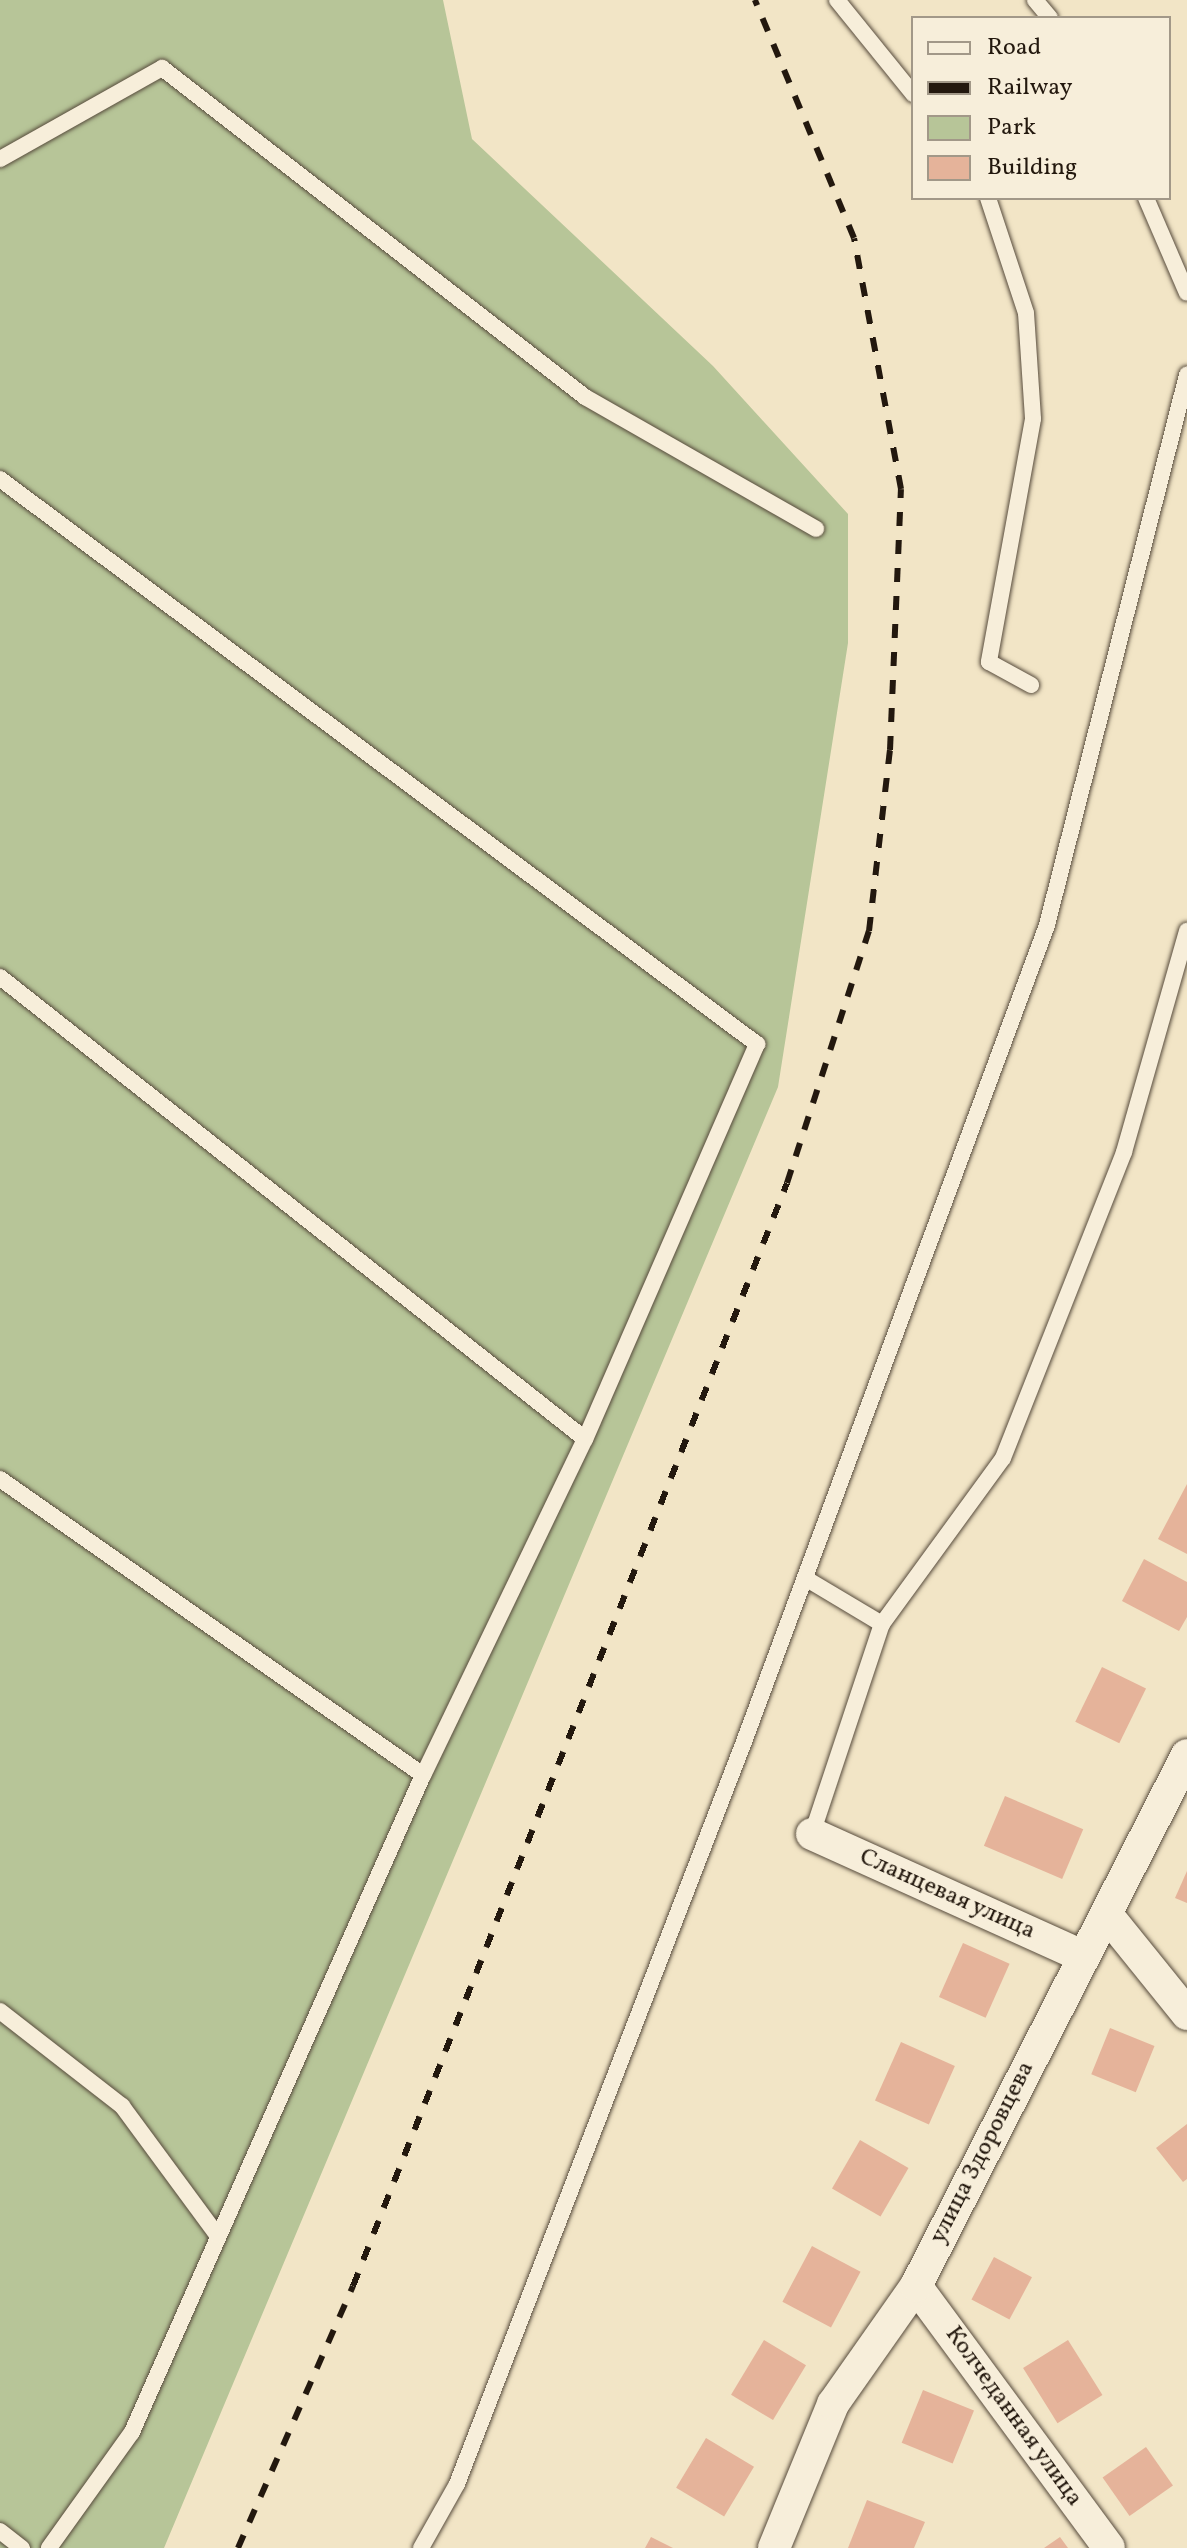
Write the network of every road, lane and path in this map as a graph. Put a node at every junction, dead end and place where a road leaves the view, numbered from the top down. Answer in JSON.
{"nodes":[{"id":1,"x":837,"y":0,"type":"edge"},
{"id":2,"x":1035,"y":0,"type":"edge"},
{"id":3,"x":1048,"y":16,"type":"edge"},
{"id":4,"x":911,"y":92,"type":"edge"},
{"id":5,"x":0,"y":159,"type":"edge"},
{"id":6,"x":989,"y":200,"type":"edge"},
{"id":7,"x":1147,"y":200,"type":"edge"},
{"id":8,"x":1187,"y":293,"type":"edge"},
{"id":9,"x":1187,"y":375,"type":"edge"},
{"id":10,"x":0,"y":479,"type":"edge"},
{"id":11,"x":816,"y":529,"type":"dead end"},
{"id":12,"x":1031,"y":685,"type":"dead end"},
{"id":13,"x":1187,"y":931,"type":"edge"},
{"id":14,"x":0,"y":977,"type":"edge"},
{"id":15,"x":585,"y":1439,"type":"junction"},
{"id":16,"x":0,"y":1479,"type":"edge"},
{"id":17,"x":805,"y":1578,"type":"junction"},
{"id":18,"x":882,"y":1624,"type":"junction"},
{"id":19,"x":1187,"y":1755,"type":"edge"},
{"id":20,"x":423,"y":1775,"type":"junction"},
{"id":21,"x":812,"y":1834,"type":"joint"},
{"id":22,"x":1108,"y":1916,"type":"junction"},
{"id":23,"x":1082,"y":1956,"type":"junction"},
{"id":24,"x":0,"y":2011,"type":"edge"},
{"id":25,"x":1187,"y":2014,"type":"edge"},
{"id":26,"x":217,"y":2235,"type":"junction"},
{"id":27,"x":916,"y":2286,"type":"junction"},
{"id":28,"x":0,"y":2531,"type":"edge"},
{"id":29,"x":22,"y":2548,"type":"edge"},
{"id":30,"x":49,"y":2548,"type":"edge"},
{"id":31,"x":421,"y":2548,"type":"edge"},
{"id":32,"x":774,"y":2548,"type":"edge"},
{"id":33,"x":1109,"y":2548,"type":"edge"}],
"edges":[{"from":1,"to":4,"type":"lane"},
{"from":2,"to":3,"type":"lane"},
{"from":5,"to":11,"type":"lane"},
{"from":6,"to":12,"type":"lane"},
{"from":7,"to":8,"type":"lane"},
{"from":9,"to":17,"type":"lane"},
{"from":10,"to":15,"type":"lane"},
{"from":13,"to":18,"type":"lane"},
{"from":14,"to":15,"type":"lane"},
{"from":15,"to":20,"type":"lane"},
{"from":16,"to":20,"type":"lane"},
{"from":17,"to":18,"type":"lane"},
{"from":17,"to":31,"type":"lane"},
{"from":18,"to":21,"type":"lane"},
{"from":19,"to":22,"type":"street","name":"улица Здоровцева"},
{"from":20,"to":26,"type":"lane"},
{"from":21,"to":23,"type":"street","name":"Сланцевая улица"},
{"from":22,"to":23,"type":"street","name":"улица Здоровцева"},
{"from":22,"to":25,"type":"street"},
{"from":23,"to":27,"type":"street","name":"улица Здоровцева"},
{"from":24,"to":26,"type":"lane"},
{"from":26,"to":30,"type":"lane"},
{"from":27,"to":32,"type":"street","name":"улица Здоровцева"},
{"from":27,"to":33,"type":"street","name":"Колчеданная улица"},
{"from":28,"to":29,"type":"lane"}]}
